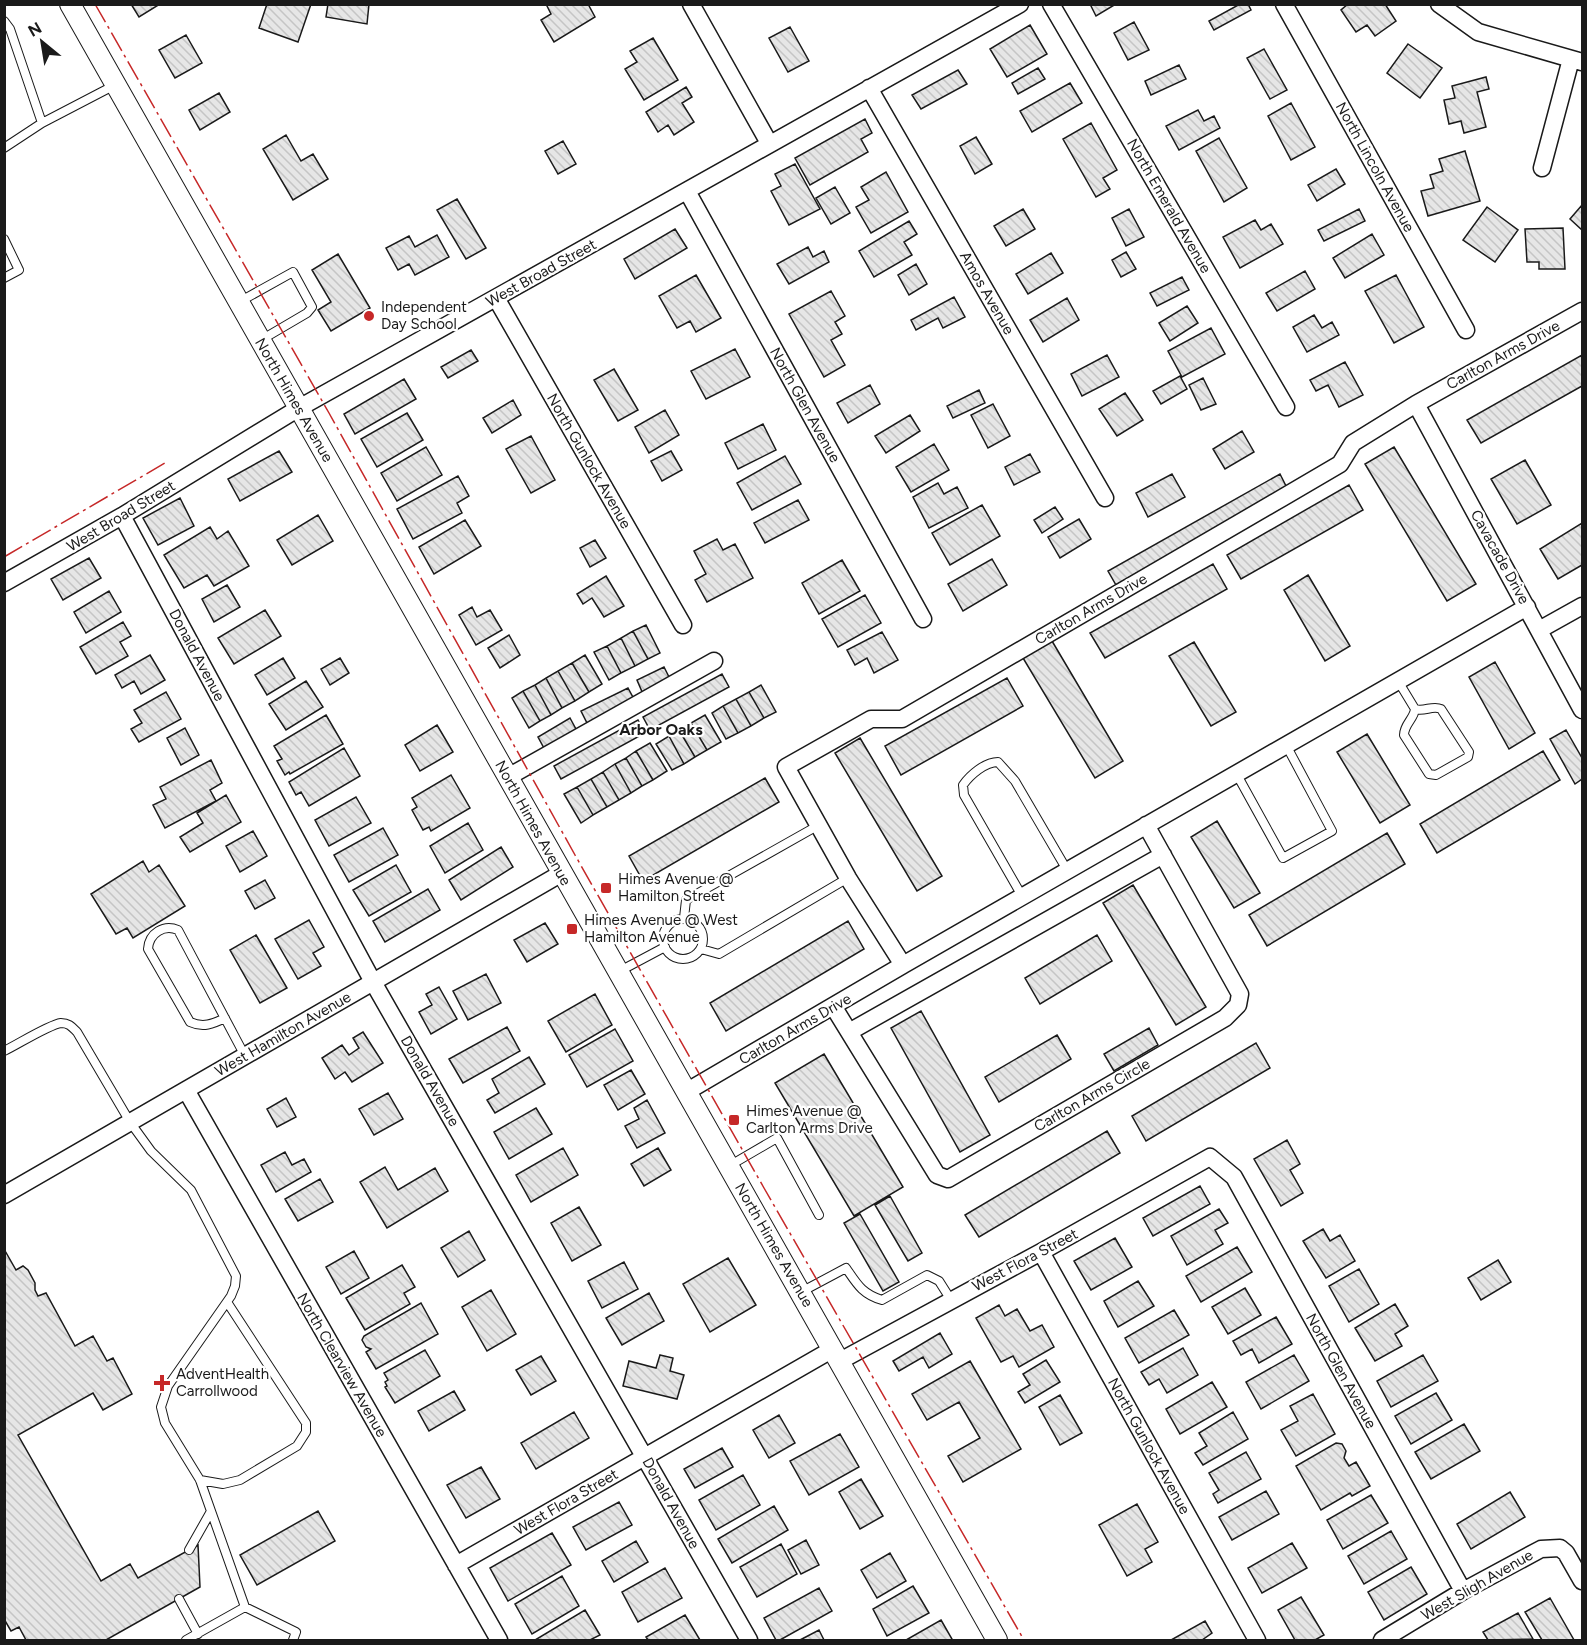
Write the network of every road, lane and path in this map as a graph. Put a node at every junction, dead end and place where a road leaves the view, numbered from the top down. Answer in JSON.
{"nodes":[{"id":1,"x":70,"y":4,"type":"edge"},
{"id":2,"x":691,"y":4,"type":"edge"},
{"id":3,"x":1020,"y":4,"type":"edge"},
{"id":4,"x":1051,"y":4,"type":"edge"},
{"id":5,"x":1284,"y":4,"type":"edge"},
{"id":6,"x":1439,"y":4,"type":"edge"},
{"id":7,"x":4,"y":21,"type":"edge"},
{"id":8,"x":1577,"y":60,"type":"edge"},
{"id":9,"x":116,"y":84,"type":"junction"},
{"id":10,"x":869,"y":88,"type":"junction"},
{"id":11,"x":42,"y":123,"type":"junction"},
{"id":12,"x":769,"y":143,"type":"junction"},
{"id":13,"x":4,"y":147,"type":"edge"},
{"id":14,"x":1542,"y":168,"type":"dead end"},
{"id":15,"x":687,"y":191,"type":"junction"},
{"id":16,"x":4,"y":239,"type":"edge"},
{"id":17,"x":4,"y":278,"type":"edge"},
{"id":18,"x":496,"y":298,"type":"junction"},
{"id":19,"x":239,"y":302,"type":"junction"},
{"id":20,"x":1582,"y":311,"type":"edge"},
{"id":21,"x":1466,"y":330,"type":"dead end"},
{"id":22,"x":261,"y":340,"type":"junction"},
{"id":23,"x":1416,"y":404,"type":"junction"},
{"id":24,"x":1286,"y":407,"type":"dead end"},
{"id":25,"x":299,"y":408,"type":"junction"},
{"id":26,"x":1105,"y":498,"type":"dead end"},
{"id":27,"x":122,"y":516,"type":"junction"},
{"id":28,"x":4,"y":583,"type":"edge"},
{"id":29,"x":1582,"y":606,"type":"edge"},
{"id":30,"x":1527,"y":608,"type":"junction"},
{"id":31,"x":923,"y":619,"type":"dead end"},
{"id":32,"x":683,"y":625,"type":"dead end"},
{"id":33,"x":1539,"y":630,"type":"junction"},
{"id":34,"x":714,"y":662,"type":"dead end"},
{"id":35,"x":1398,"y":681,"type":"junction"},
{"id":36,"x":1415,"y":709,"type":"junction"},
{"id":37,"x":1582,"y":710,"type":"edge"},
{"id":38,"x":1286,"y":745,"type":"junction"},
{"id":39,"x":1236,"y":773,"type":"junction"},
{"id":40,"x":508,"y":777,"type":"junction"},
{"id":41,"x":819,"y":825,"type":"junction"},
{"id":42,"x":1146,"y":825,"type":"junction"},
{"id":43,"x":1163,"y":855,"type":"junction"},
{"id":44,"x":1067,"y":870,"type":"junction"},
{"id":45,"x":561,"y":873,"type":"junction"},
{"id":46,"x":848,"y":878,"type":"junction"},
{"id":47,"x":1022,"y":896,"type":"junction"},
{"id":48,"x":684,"y":918,"type":"junction"},
{"id":49,"x":665,"y":947,"type":"junction"},
{"id":50,"x":701,"y":949,"type":"junction"},
{"id":51,"x":903,"y":965,"type":"junction"},
{"id":52,"x":618,"y":972,"type":"junction"},
{"id":53,"x":374,"y":982,"type":"junction"},
{"id":54,"x":833,"y":1006,"type":"junction"},
{"id":55,"x":225,"y":1018,"type":"junction"},
{"id":56,"x":849,"y":1032,"type":"junction"},
{"id":57,"x":4,"y":1052,"type":"edge"},
{"id":58,"x":244,"y":1056,"type":"junction"},
{"id":59,"x":186,"y":1090,"type":"junction"},
{"id":60,"x":687,"y":1092,"type":"junction"},
{"id":61,"x":130,"y":1122,"type":"junction"},
{"id":62,"x":1210,"y":1157,"type":"joint"},
{"id":63,"x":729,"y":1167,"type":"junction"},
{"id":64,"x":4,"y":1195,"type":"edge"},
{"id":65,"x":819,"y":1215,"type":"dead end"},
{"id":66,"x":1041,"y":1252,"type":"junction"},
{"id":67,"x":800,"y":1292,"type":"junction"},
{"id":68,"x":951,"y":1300,"type":"junction"},
{"id":69,"x":227,"y":1302,"type":"junction"},
{"id":70,"x":836,"y":1355,"type":"junction"},
{"id":71,"x":645,"y":1457,"type":"junction"},
{"id":72,"x":200,"y":1480,"type":"junction"},
{"id":73,"x":210,"y":1513,"type":"junction"},
{"id":74,"x":189,"y":1550,"type":"dead end"},
{"id":75,"x":456,"y":1565,"type":"junction"},
{"id":76,"x":1582,"y":1581,"type":"edge"},
{"id":77,"x":1462,"y":1592,"type":"junction"},
{"id":78,"x":178,"y":1599,"type":"dead end"},
{"id":79,"x":245,"y":1607,"type":"junction"},
{"id":80,"x":198,"y":1634,"type":"junction"},
{"id":81,"x":186,"y":1641,"type":"edge"},
{"id":82,"x":293,"y":1641,"type":"edge"},
{"id":83,"x":499,"y":1641,"type":"edge"},
{"id":84,"x":749,"y":1641,"type":"edge"},
{"id":85,"x":997,"y":1641,"type":"edge"},
{"id":86,"x":1257,"y":1641,"type":"edge"},
{"id":87,"x":1382,"y":1641,"type":"edge"}],
"edges":[{"from":1,"to":9,"type":"street","name":"North Himes Avenue"},
{"from":2,"to":12,"type":"street"},
{"from":3,"to":10,"type":"street","name":"West Broad Street"},
{"from":4,"to":24,"type":"street","name":"North Emerald Avenue"},
{"from":5,"to":21,"type":"street","name":"North Lincoln Avenue"},
{"from":6,"to":8,"type":"street"},
{"from":7,"to":11,"type":"lane"},
{"from":8,"to":14,"type":"street"},
{"from":9,"to":11,"type":"lane"},
{"from":9,"to":19,"type":"street","name":"North Himes Avenue"},
{"from":10,"to":12,"type":"street","name":"West Broad Street"},
{"from":10,"to":26,"type":"street","name":"Amos Avenue"},
{"from":11,"to":13,"type":"lane"},
{"from":12,"to":15,"type":"street","name":"West Broad Street"},
{"from":15,"to":18,"type":"street","name":"West Broad Street"},
{"from":15,"to":31,"type":"street","name":"North Glen Avenue"},
{"from":16,"to":17,"type":"lane"},
{"from":18,"to":25,"type":"street","name":"West Broad Street"},
{"from":18,"to":32,"type":"street","name":"North Gunlock Avenue"},
{"from":19,"to":22,"type":"street","name":"North Himes Avenue"},
{"from":19,"to":22,"type":"lane"},
{"from":20,"to":23,"type":"street","name":"Carlton Arms Drive"},
{"from":22,"to":25,"type":"street","name":"North Himes Avenue"},
{"from":23,"to":30,"type":"street","name":"Cavacade Drive"},
{"from":23,"to":41,"type":"street","name":"Carlton Arms Drive"},
{"from":25,"to":27,"type":"street","name":"West Broad Street"},
{"from":25,"to":40,"type":"street","name":"North Himes Avenue"},
{"from":27,"to":28,"type":"street","name":"West Broad Street"},
{"from":27,"to":53,"type":"street","name":"Donald Avenue"},
{"from":29,"to":33,"type":"street"},
{"from":30,"to":33,"type":"street","name":"Cavacade Drive"},
{"from":30,"to":35,"type":"street","name":"Carlton Arms Drive"},
{"from":33,"to":37,"type":"street","name":"Cavacade Drive"},
{"from":34,"to":40,"type":"street"},
{"from":35,"to":36,"type":"lane"},
{"from":35,"to":38,"type":"street","name":"Carlton Arms Drive"},
{"from":36,"to":36,"type":"lane"},
{"from":38,"to":39,"type":"street","name":"Carlton Arms Drive"},
{"from":38,"to":39,"type":"lane"},
{"from":39,"to":42,"type":"street","name":"Carlton Arms Drive"},
{"from":40,"to":45,"type":"street","name":"North Himes Avenue"},
{"from":41,"to":46,"type":"street","name":"Carlton Arms Drive"},
{"from":41,"to":48,"type":"lane"},
{"from":42,"to":43,"type":"street","name":"Carlton Arms Circle"},
{"from":42,"to":44,"type":"street","name":"Carlton Arms Drive"},
{"from":43,"to":56,"type":"street"},
{"from":43,"to":56,"type":"street","name":"Carlton Arms Circle"},
{"from":44,"to":47,"type":"street","name":"Carlton Arms Drive"},
{"from":44,"to":47,"type":"lane"},
{"from":45,"to":52,"type":"street","name":"North Himes Avenue"},
{"from":45,"to":53,"type":"street","name":"West Hamilton Avenue"},
{"from":46,"to":50,"type":"lane"},
{"from":46,"to":51,"type":"street","name":"Carlton Arms Drive"},
{"from":47,"to":51,"type":"street","name":"Carlton Arms Drive"},
{"from":48,"to":49,"type":"lane"},
{"from":48,"to":50,"type":"lane"},
{"from":49,"to":50,"type":"lane"},
{"from":49,"to":52,"type":"lane"},
{"from":51,"to":54,"type":"street","name":"Carlton Arms Drive"},
{"from":52,"to":60,"type":"street","name":"North Himes Avenue"},
{"from":53,"to":58,"type":"street","name":"West Hamilton Avenue"},
{"from":53,"to":71,"type":"street","name":"Donald Avenue"},
{"from":54,"to":56,"type":"street","name":"Carlton Arms Circle"},
{"from":54,"to":60,"type":"street","name":"Carlton Arms Drive"},
{"from":55,"to":55,"type":"lane"},
{"from":55,"to":58,"type":"lane"},
{"from":57,"to":61,"type":"lane"},
{"from":58,"to":59,"type":"street","name":"West Hamilton Avenue"},
{"from":59,"to":61,"type":"street","name":"West Hamilton Avenue"},
{"from":59,"to":75,"type":"street","name":"North Clearview Avenue"},
{"from":60,"to":63,"type":"street","name":"North Himes Avenue"},
{"from":61,"to":64,"type":"street","name":"West Hamilton Avenue"},
{"from":61,"to":69,"type":"lane"},
{"from":62,"to":66,"type":"street","name":"West Flora Street"},
{"from":62,"to":77,"type":"street","name":"North Glen Avenue"},
{"from":63,"to":65,"type":"lane"},
{"from":63,"to":67,"type":"street","name":"North Himes Avenue"},
{"from":66,"to":68,"type":"street","name":"West Flora Street"},
{"from":66,"to":86,"type":"street","name":"North Gunlock Avenue"},
{"from":67,"to":68,"type":"lane"},
{"from":67,"to":70,"type":"street","name":"North Himes Avenue"},
{"from":68,"to":70,"type":"street","name":"West Flora Street"},
{"from":69,"to":72,"type":"lane"},
{"from":69,"to":72,"type":"lane"},
{"from":70,"to":71,"type":"street","name":"West Flora Street"},
{"from":70,"to":85,"type":"street","name":"North Himes Avenue"},
{"from":71,"to":75,"type":"street","name":"West Flora Street"},
{"from":71,"to":84,"type":"street","name":"Donald Avenue"},
{"from":72,"to":73,"type":"lane"},
{"from":73,"to":74,"type":"lane"},
{"from":73,"to":79,"type":"lane"},
{"from":75,"to":83,"type":"street","name":"North Clearview Avenue"},
{"from":76,"to":77,"type":"street","name":"West Sligh Avenue"},
{"from":77,"to":87,"type":"street","name":"West Sligh Avenue"},
{"from":78,"to":80,"type":"lane"},
{"from":79,"to":80,"type":"lane"},
{"from":79,"to":82,"type":"lane"},
{"from":80,"to":81,"type":"lane"}]}
